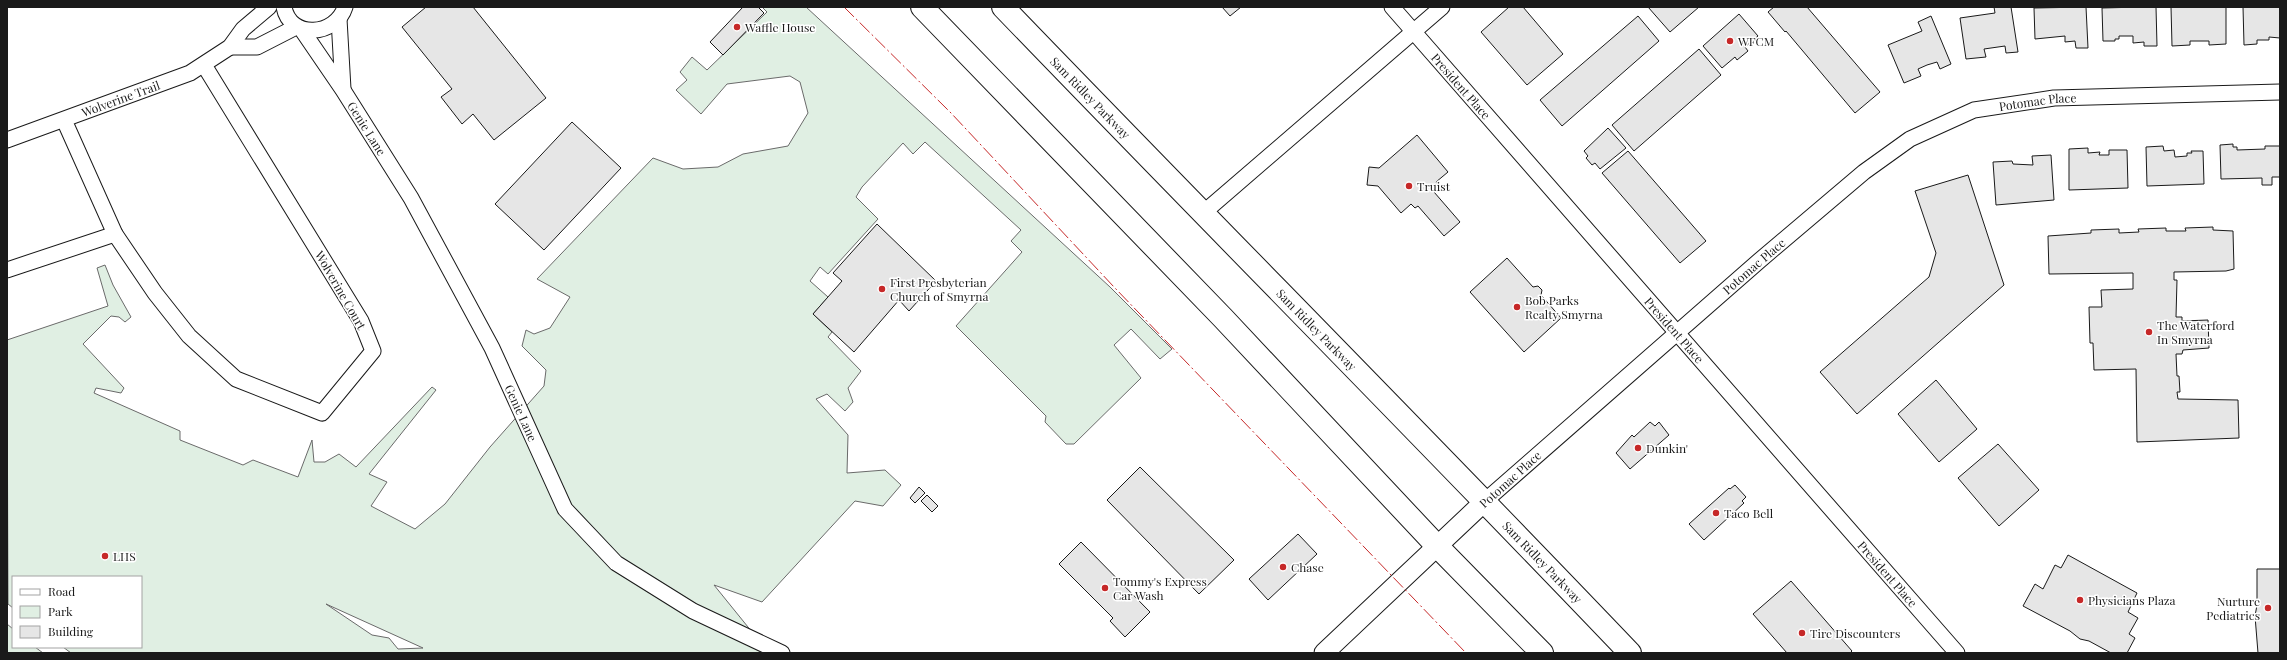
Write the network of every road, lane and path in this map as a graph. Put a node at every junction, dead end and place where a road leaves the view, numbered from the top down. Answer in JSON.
{"nodes":[{"id":1,"x":270,"y":7,"type":"edge"},
{"id":2,"x":284,"y":7,"type":"edge"},
{"id":3,"x":922,"y":7,"type":"edge"},
{"id":4,"x":1003,"y":7,"type":"edge"},
{"id":5,"x":1392,"y":7,"type":"edge"},
{"id":6,"x":1442,"y":7,"type":"edge"},
{"id":7,"x":342,"y":13,"type":"edge"},
{"id":8,"x":299,"y":28,"type":"junction"},
{"id":9,"x":1414,"y":31,"type":"junction"},
{"id":10,"x":230,"y":47,"type":"junction"},
{"id":11,"x":204,"y":65,"type":"junction"},
{"id":12,"x":343,"y":90,"type":"junction"},
{"id":13,"x":2280,"y":92,"type":"edge"},
{"id":14,"x":64,"y":120,"type":"junction"},
{"id":15,"x":7,"y":140,"type":"edge"},
{"id":16,"x":1202,"y":214,"type":"junction"},
{"id":17,"x":115,"y":234,"type":"junction"},
{"id":18,"x":7,"y":270,"type":"edge"},
{"id":19,"x":1677,"y":332,"type":"junction"},
{"id":20,"x":1485,"y":501,"type":"junction"},
{"id":21,"x":1437,"y":546,"type":"junction"},
{"id":22,"x":782,"y":653,"type":"edge"},
{"id":23,"x":1324,"y":653,"type":"edge"},
{"id":24,"x":1542,"y":653,"type":"edge"},
{"id":25,"x":1630,"y":653,"type":"edge"},
{"id":26,"x":1957,"y":653,"type":"edge"}],
"edges":[{"from":1,"to":10,"type":"street","name":"Wolverine Trail"},
{"from":2,"to":8,"type":"street","name":"Genie Lane"},
{"from":3,"to":21,"type":"main road"},
{"from":4,"to":16,"type":"main road","name":"Sam Ridley Parkway"},
{"from":5,"to":9,"type":"street","name":"President Place"},
{"from":6,"to":9,"type":"street"},
{"from":7,"to":8,"type":"street"},
{"from":7,"to":12,"type":"street","name":"Genie Lane"},
{"from":8,"to":10,"type":"street"},
{"from":8,"to":12,"type":"street","name":"Genie Lane"},
{"from":9,"to":16,"type":"street"},
{"from":9,"to":19,"type":"street","name":"President Place"},
{"from":10,"to":11,"type":"street","name":"Wolverine Trail"},
{"from":11,"to":14,"type":"street","name":"Wolverine Trail"},
{"from":11,"to":17,"type":"street","name":"Wolverine Court"},
{"from":12,"to":22,"type":"street","name":"Genie Lane"},
{"from":13,"to":19,"type":"street","name":"Potomac Place"},
{"from":14,"to":15,"type":"street","name":"Wolverine Trail"},
{"from":14,"to":17,"type":"street","name":"Wolverine Court"},
{"from":16,"to":20,"type":"main road","name":"Sam Ridley Parkway"},
{"from":17,"to":18,"type":"street"},
{"from":19,"to":20,"type":"street","name":"Potomac Place"},
{"from":19,"to":26,"type":"street","name":"President Place"},
{"from":20,"to":21,"type":"street","name":"Potomac Place"},
{"from":20,"to":25,"type":"main road","name":"Sam Ridley Parkway"},
{"from":21,"to":23,"type":"street","name":"Potomac Place"},
{"from":21,"to":24,"type":"main road"}]}
